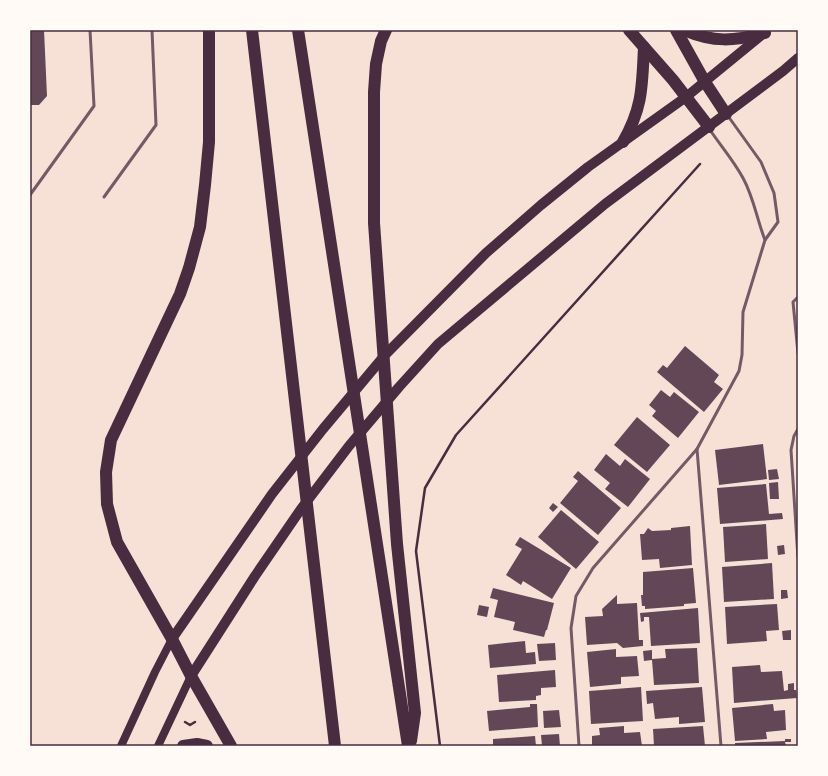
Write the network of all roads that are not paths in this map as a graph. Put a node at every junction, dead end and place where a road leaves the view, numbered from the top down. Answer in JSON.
{"nodes":[{"id":1,"x":90,"y":30,"type":"edge"},
{"id":2,"x":152,"y":30,"type":"edge"},
{"id":3,"x":209,"y":30,"type":"edge"},
{"id":4,"x":252,"y":30,"type":"edge"},
{"id":5,"x":298,"y":30,"type":"edge"},
{"id":6,"x":386,"y":30,"type":"edge"},
{"id":7,"x":630,"y":30,"type":"edge"},
{"id":8,"x":676,"y":30,"type":"edge"},
{"id":9,"x":684,"y":30,"type":"edge"},
{"id":10,"x":766,"y":31,"type":"edge"},
{"id":11,"x":644,"y":47,"type":"junction"},
{"id":12,"x":798,"y":58,"type":"edge"},
{"id":13,"x":705,"y":82,"type":"junction"},
{"id":14,"x":686,"y":97,"type":"junction"},
{"id":15,"x":726,"y":114,"type":"junction"},
{"id":16,"x":709,"y":127,"type":"junction"},
{"id":17,"x":624,"y":142,"type":"junction"},
{"id":18,"x":30,"y":195,"type":"edge"},
{"id":19,"x":104,"y":197,"type":"dead end"},
{"id":20,"x":765,"y":240,"type":"junction"},
{"id":21,"x":798,"y":297,"type":"edge"},
{"id":22,"x":798,"y":353,"type":"edge"},
{"id":23,"x":798,"y":429,"type":"edge"},
{"id":24,"x":697,"y":449,"type":"junction"},
{"id":25,"x":798,"y":558,"type":"edge"},
{"id":26,"x":172,"y":639,"type":"junction"},
{"id":27,"x":191,"y":676,"type":"junction"},
{"id":28,"x":121,"y":746,"type":"edge"},
{"id":29,"x":158,"y":746,"type":"edge"},
{"id":30,"x":183,"y":746,"type":"edge"},
{"id":31,"x":207,"y":746,"type":"edge"},
{"id":32,"x":231,"y":746,"type":"edge"},
{"id":33,"x":335,"y":746,"type":"edge"},
{"id":34,"x":409,"y":746,"type":"edge"},
{"id":35,"x":579,"y":746,"type":"edge"},
{"id":36,"x":720,"y":746,"type":"edge"}],
"edges":[{"from":1,"to":18,"type":"lane"},
{"from":2,"to":19,"type":"lane"},
{"from":3,"to":26,"type":"highway"},
{"from":4,"to":33,"type":"highway"},
{"from":5,"to":34,"type":"highway"},
{"from":6,"to":34,"type":"highway"},
{"from":7,"to":11,"type":"highway"},
{"from":8,"to":13,"type":"highway"},
{"from":9,"to":10,"type":"highway"},
{"from":10,"to":13,"type":"main road"},
{"from":11,"to":14,"type":"highway"},
{"from":11,"to":17,"type":"highway"},
{"from":12,"to":15,"type":"main road"},
{"from":13,"to":14,"type":"main road"},
{"from":13,"to":15,"type":"highway"},
{"from":14,"to":16,"type":"highway"},
{"from":14,"to":17,"type":"main road"},
{"from":15,"to":16,"type":"main road"},
{"from":15,"to":20,"type":"lane"},
{"from":16,"to":20,"type":"lane"},
{"from":16,"to":27,"type":"main road"},
{"from":17,"to":26,"type":"main road"},
{"from":20,"to":24,"type":"lane"},
{"from":21,"to":22,"type":"lane"},
{"from":23,"to":25,"type":"lane"},
{"from":24,"to":35,"type":"lane"},
{"from":24,"to":36,"type":"lane"},
{"from":26,"to":27,"type":"highway"},
{"from":26,"to":28,"type":"main road"},
{"from":27,"to":29,"type":"main road"},
{"from":27,"to":32,"type":"highway"},
{"from":30,"to":31,"type":"highway"}]}
